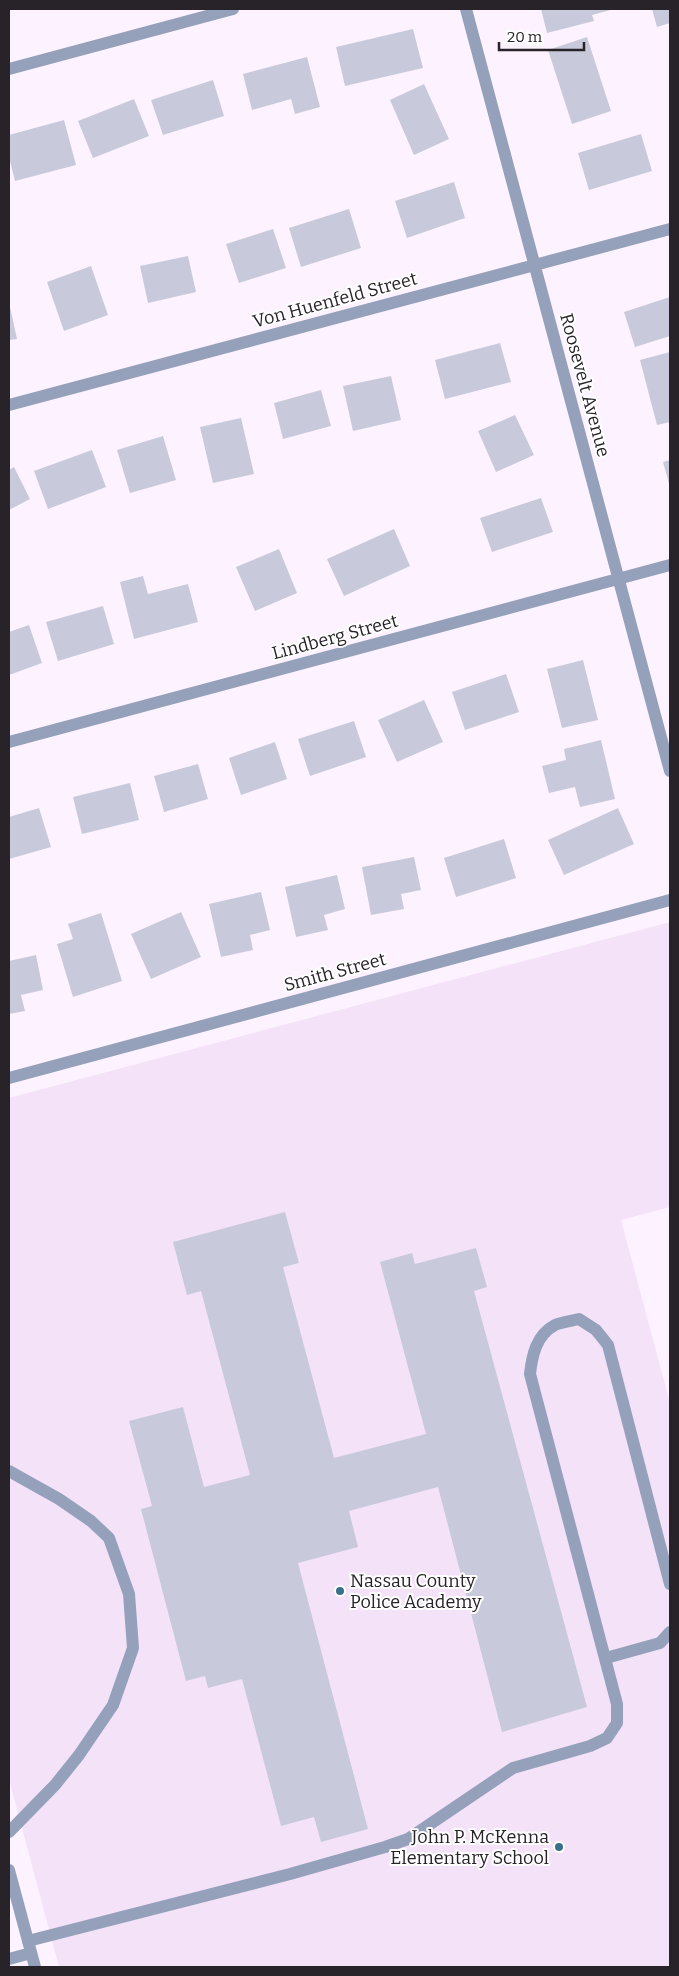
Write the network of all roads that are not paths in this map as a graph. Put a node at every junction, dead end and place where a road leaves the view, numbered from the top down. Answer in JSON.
{"nodes":[{"id":1,"x":233,"y":9,"type":"edge"},
{"id":2,"x":466,"y":9,"type":"edge"},
{"id":3,"x":9,"y":69,"type":"edge"},
{"id":4,"x":670,"y":229,"type":"edge"},
{"id":5,"x":535,"y":265,"type":"junction"},
{"id":6,"x":9,"y":406,"type":"edge"},
{"id":7,"x":670,"y":565,"type":"edge"},
{"id":8,"x":619,"y":579,"type":"junction"},
{"id":9,"x":9,"y":742,"type":"edge"},
{"id":10,"x":670,"y":771,"type":"edge"},
{"id":11,"x":670,"y":900,"type":"edge"},
{"id":12,"x":9,"y":1078,"type":"edge"},
{"id":13,"x":9,"y":1471,"type":"edge"},
{"id":14,"x":670,"y":1584,"type":"edge"},
{"id":15,"x":670,"y":1632,"type":"edge"},
{"id":16,"x":606,"y":1658,"type":"junction"},
{"id":17,"x":9,"y":1832,"type":"edge"},
{"id":18,"x":9,"y":1870,"type":"edge"},
{"id":19,"x":30,"y":1947,"type":"junction"},
{"id":20,"x":9,"y":1959,"type":"edge"},
{"id":21,"x":35,"y":1967,"type":"edge"}],
"edges":[{"from":1,"to":3,"type":"street"},
{"from":2,"to":5,"type":"street","name":"Roosevelt Avenue"},
{"from":4,"to":5,"type":"street","name":"Von Huenfeld Street"},
{"from":5,"to":6,"type":"street","name":"Von Huenfeld Street"},
{"from":5,"to":8,"type":"street","name":"Roosevelt Avenue"},
{"from":7,"to":8,"type":"street","name":"Lindberg Street"},
{"from":8,"to":9,"type":"street","name":"Lindberg Street"},
{"from":8,"to":10,"type":"street","name":"Roosevelt Avenue"},
{"from":11,"to":12,"type":"street","name":"Smith Street"},
{"from":13,"to":17,"type":"street"},
{"from":14,"to":16,"type":"street"},
{"from":15,"to":16,"type":"street"},
{"from":16,"to":19,"type":"street"},
{"from":18,"to":19,"type":"street"},
{"from":19,"to":20,"type":"street"},
{"from":19,"to":21,"type":"street"}]}
